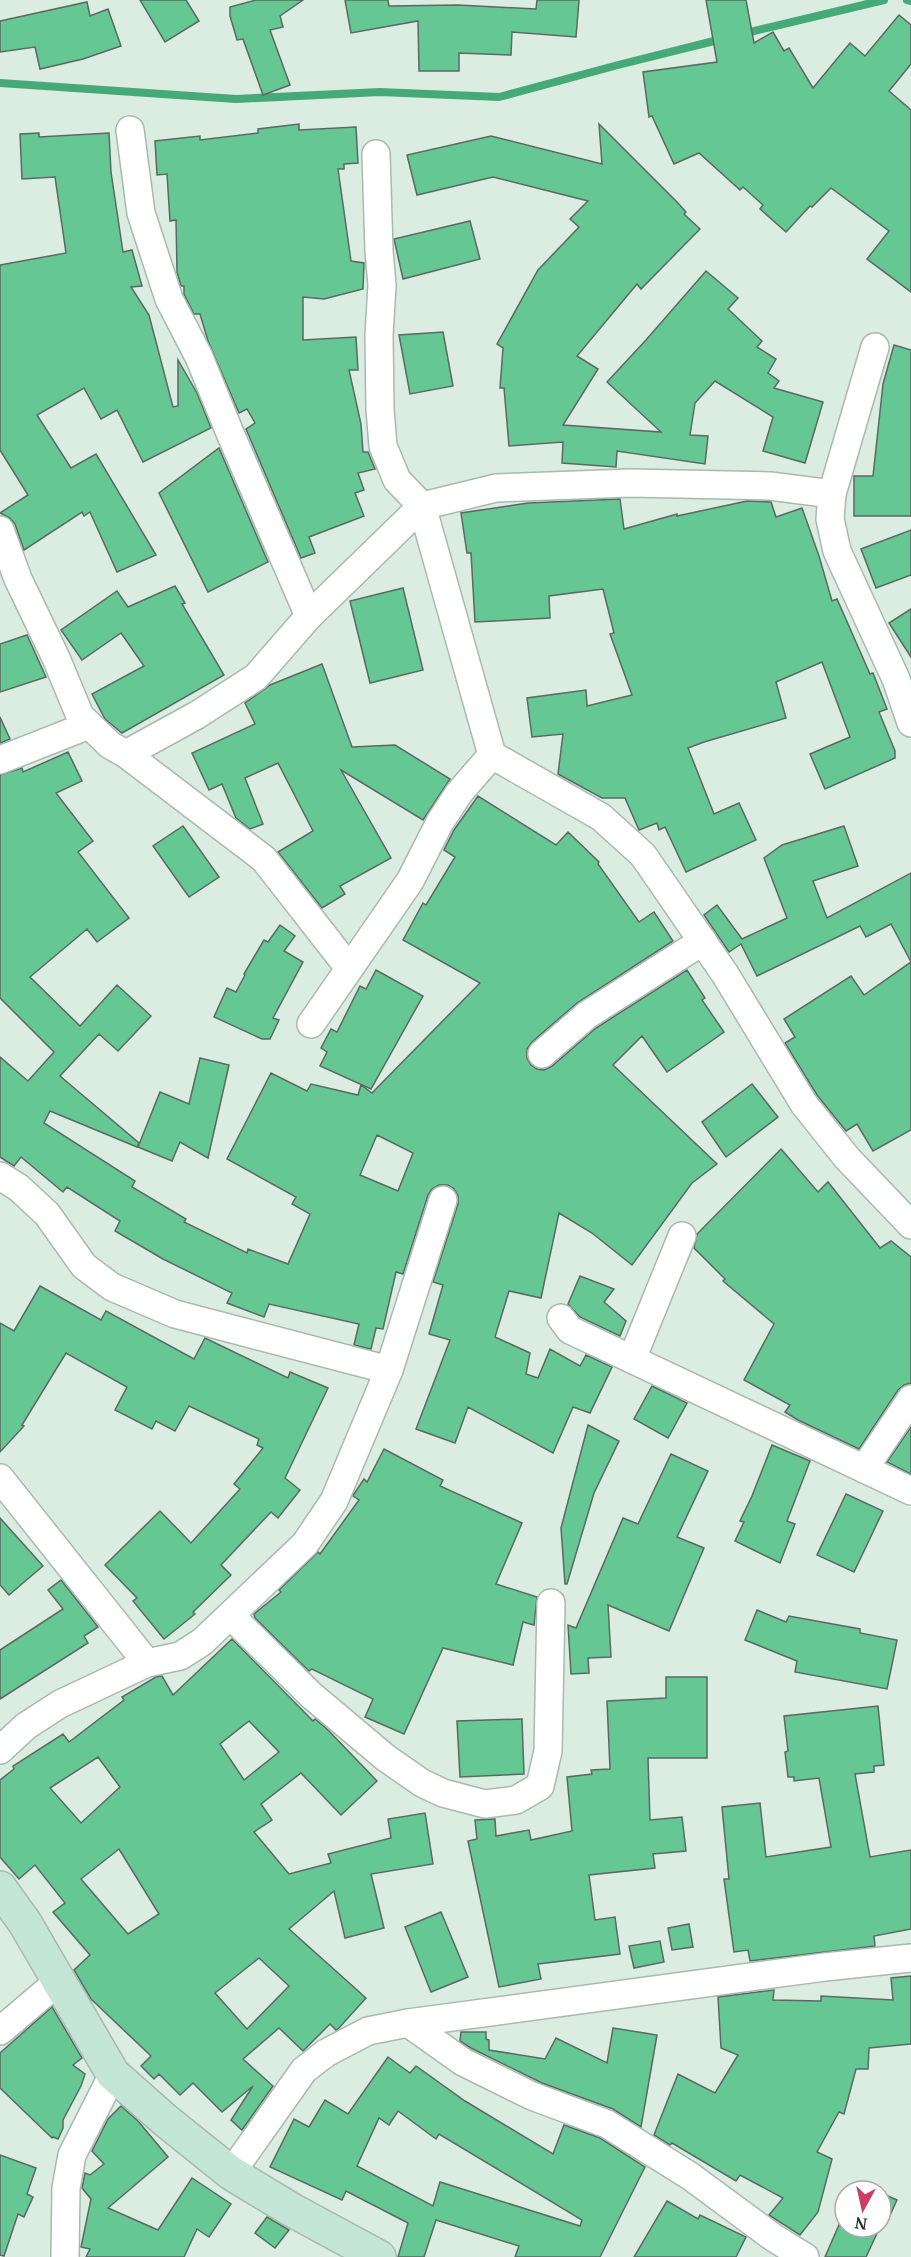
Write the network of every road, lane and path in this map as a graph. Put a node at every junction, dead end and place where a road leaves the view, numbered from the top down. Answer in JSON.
{"nodes":[{"id":1,"x":130,"y":129,"type":"dead end"},
{"id":2,"x":376,"y":153,"type":"dead end"},
{"id":3,"x":875,"y":347,"type":"dead end"},
{"id":4,"x":832,"y":494,"type":"junction"},
{"id":5,"x":422,"y":506,"type":"junction"},
{"id":6,"x":0,"y":530,"type":"edge"},
{"id":7,"x":309,"y":616,"type":"junction"},
{"id":8,"x":911,"y":723,"type":"edge"},
{"id":9,"x":89,"y":725,"type":"junction"},
{"id":10,"x":126,"y":754,"type":"junction"},
{"id":11,"x":492,"y":755,"type":"junction"},
{"id":12,"x":0,"y":760,"type":"edge"},
{"id":13,"x":703,"y":941,"type":"junction"},
{"id":14,"x":349,"y":968,"type":"junction"},
{"id":15,"x":311,"y":1024,"type":"dead end"},
{"id":16,"x":543,"y":1054,"type":"dead end"},
{"id":17,"x":0,"y":1176,"type":"edge"},
{"id":18,"x":443,"y":1200,"type":"dead end"},
{"id":19,"x":911,"y":1225,"type":"edge"},
{"id":20,"x":682,"y":1236,"type":"dead end"},
{"id":21,"x":561,"y":1318,"type":"dead end"},
{"id":22,"x":632,"y":1359,"type":"junction"},
{"id":23,"x":389,"y":1370,"type":"junction"},
{"id":24,"x":911,"y":1399,"type":"edge"},
{"id":25,"x":864,"y":1468,"type":"junction"},
{"id":26,"x":0,"y":1478,"type":"edge"},
{"id":27,"x":911,"y":1491,"type":"edge"},
{"id":28,"x":551,"y":1603,"type":"dead end"},
{"id":29,"x":231,"y":1616,"type":"junction"},
{"id":30,"x":147,"y":1664,"type":"junction"},
{"id":31,"x":0,"y":1750,"type":"edge"},
{"id":32,"x":0,"y":1888,"type":"edge"},
{"id":33,"x":911,"y":1958,"type":"edge"},
{"id":34,"x":60,"y":1980,"type":"junction"},
{"id":35,"x":408,"y":2023,"type":"junction"},
{"id":36,"x":0,"y":2031,"type":"edge"},
{"id":37,"x":113,"y":2074,"type":"junction"},
{"id":38,"x":231,"y":2172,"type":"junction"},
{"id":39,"x":65,"y":2257,"type":"edge"},
{"id":40,"x":379,"y":2257,"type":"edge"},
{"id":41,"x":804,"y":2257,"type":"edge"}],
"edges":[{"from":1,"to":7,"type":"street"},
{"from":2,"to":5,"type":"street"},
{"from":3,"to":4,"type":"street"},
{"from":4,"to":5,"type":"street"},
{"from":4,"to":8,"type":"street"},
{"from":5,"to":7,"type":"street"},
{"from":5,"to":11,"type":"street"},
{"from":6,"to":9,"type":"street"},
{"from":7,"to":10,"type":"street"},
{"from":9,"to":10,"type":"street"},
{"from":9,"to":12,"type":"street"},
{"from":10,"to":14,"type":"street"},
{"from":11,"to":13,"type":"street"},
{"from":11,"to":14,"type":"street"},
{"from":13,"to":16,"type":"street"},
{"from":13,"to":19,"type":"street"},
{"from":14,"to":15,"type":"street"},
{"from":17,"to":23,"type":"street"},
{"from":18,"to":23,"type":"street"},
{"from":20,"to":22,"type":"street"},
{"from":21,"to":22,"type":"street"},
{"from":22,"to":25,"type":"street"},
{"from":23,"to":29,"type":"street"},
{"from":24,"to":25,"type":"street"},
{"from":25,"to":27,"type":"street"},
{"from":26,"to":30,"type":"street"},
{"from":28,"to":29,"type":"street"},
{"from":29,"to":30,"type":"street"},
{"from":30,"to":31,"type":"street"},
{"from":32,"to":34,"type":"street"},
{"from":33,"to":35,"type":"street"},
{"from":34,"to":36,"type":"street"},
{"from":34,"to":37,"type":"street"},
{"from":35,"to":38,"type":"street"},
{"from":35,"to":41,"type":"street"},
{"from":37,"to":38,"type":"street"},
{"from":37,"to":39,"type":"street"},
{"from":38,"to":40,"type":"street"}]}
